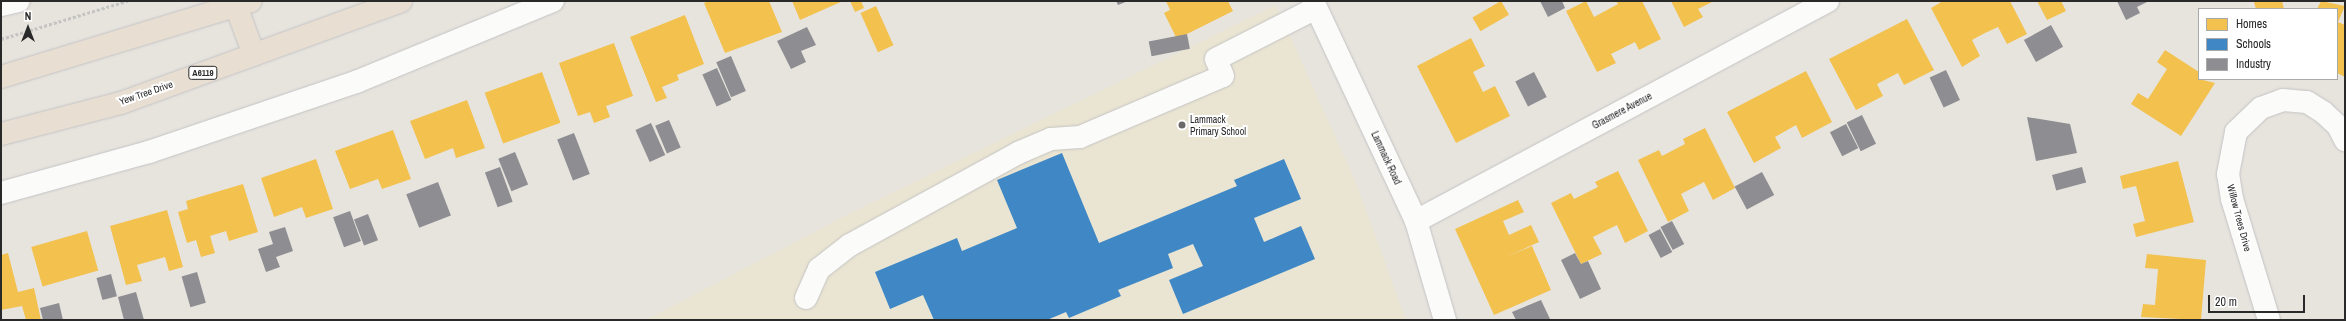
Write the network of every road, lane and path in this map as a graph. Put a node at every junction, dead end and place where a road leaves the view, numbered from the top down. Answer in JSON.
{"nodes":[{"id":1,"x":19,"y":1,"type":"edge"},
{"id":2,"x":127,"y":1,"type":"edge"},
{"id":3,"x":401,"y":1,"type":"edge"},
{"id":4,"x":553,"y":1,"type":"edge"},
{"id":5,"x":240,"y":3,"type":"edge"},
{"id":6,"x":1819,"y":3,"type":"edge"},
{"id":7,"x":1314,"y":4,"type":"edge"},
{"id":8,"x":1,"y":5,"type":"edge"},
{"id":9,"x":1,"y":39,"type":"edge"},
{"id":10,"x":254,"y":55,"type":"junction"},
{"id":11,"x":1,"y":77,"type":"edge"},
{"id":12,"x":1,"y":134,"type":"edge"},
{"id":13,"x":2345,"y":140,"type":"edge"},
{"id":14,"x":1,"y":193,"type":"edge"},
{"id":15,"x":1416,"y":220,"type":"junction"},
{"id":16,"x":806,"y":298,"type":"dead end"},
{"id":17,"x":1445,"y":320,"type":"edge"},
{"id":18,"x":2269,"y":320,"type":"edge"}],
"edges":[{"from":1,"to":8,"type":"street"},
{"from":2,"to":9,"type":"path"},
{"from":3,"to":10,"type":"highway","name":"Yew Tree Drive","number":"A6119"},
{"from":4,"to":14,"type":"street"},
{"from":5,"to":10,"type":"highway"},
{"from":5,"to":11,"type":"highway"},
{"from":6,"to":15,"type":"street","name":"Grasmere Avenue"},
{"from":7,"to":15,"type":"street","name":"Lammack Road"},
{"from":7,"to":16,"type":"street"},
{"from":10,"to":12,"type":"highway","name":"Yew Tree Drive","number":"A6119"},
{"from":13,"to":18,"type":"street","name":"Willow Trees Drive"},
{"from":15,"to":17,"type":"street","name":"Lammack Road"}]}
